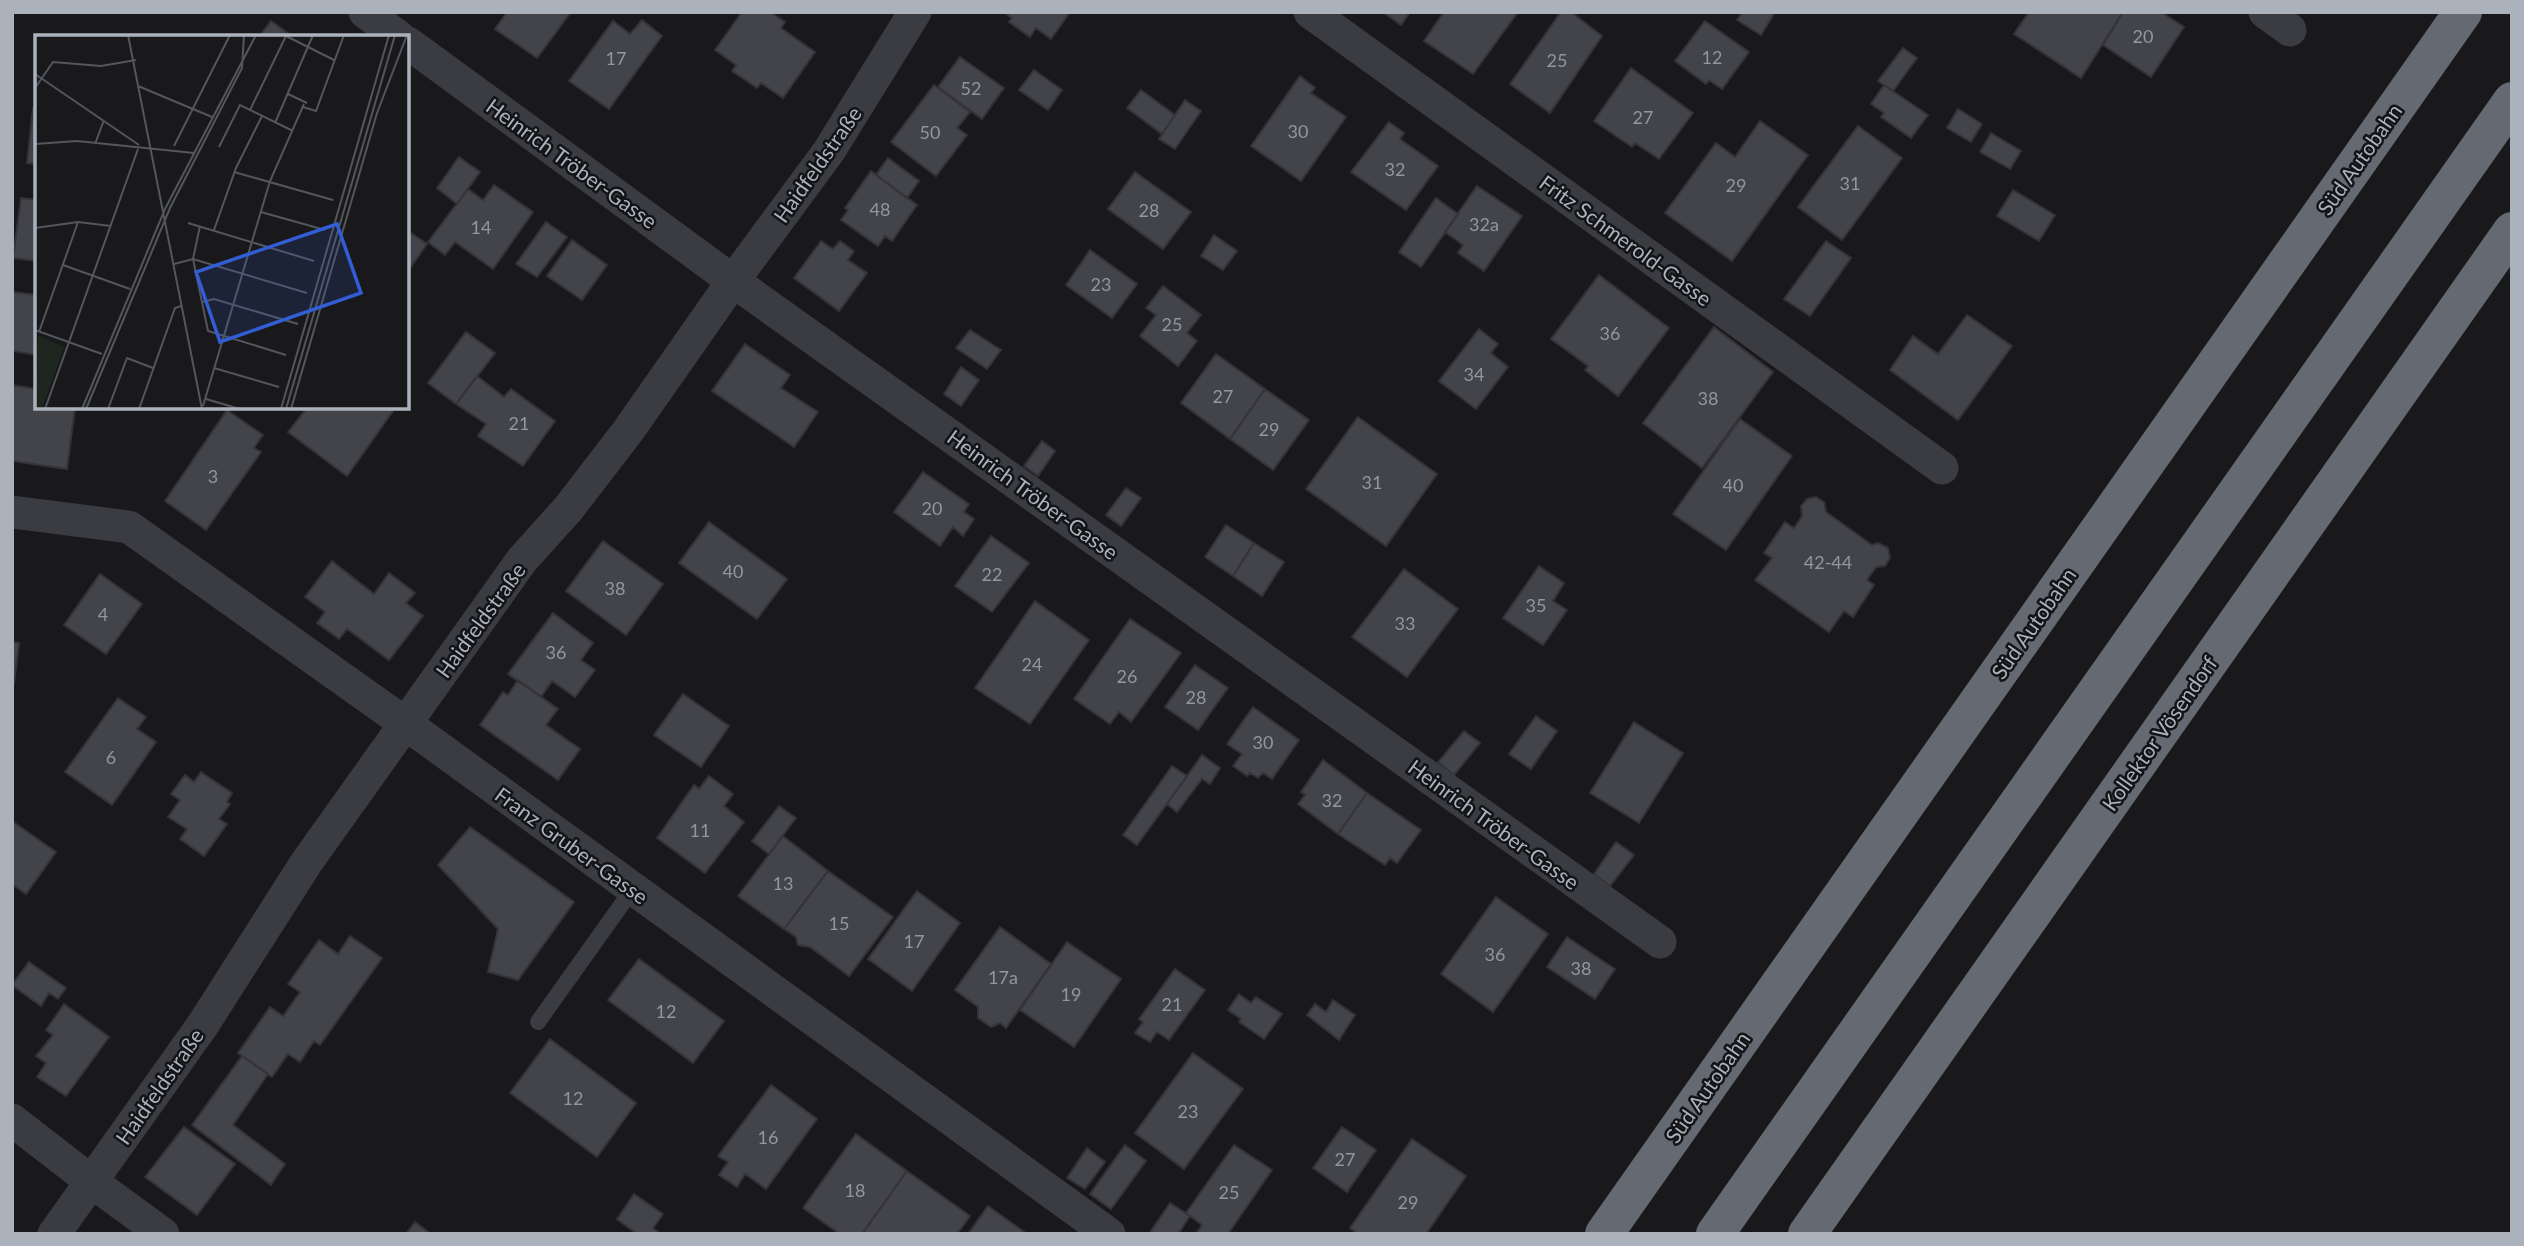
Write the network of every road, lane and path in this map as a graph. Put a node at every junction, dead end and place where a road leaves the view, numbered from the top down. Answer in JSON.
{"nodes":[{"id":1,"x":365,"y":12,"type":"edge"},
{"id":2,"x":915,"y":12,"type":"edge"},
{"id":3,"x":1310,"y":12,"type":"edge"},
{"id":4,"x":2463,"y":12,"type":"edge"},
{"id":5,"x":396,"y":35,"type":"edge"},
{"id":6,"x":410,"y":44,"type":"edge"},
{"id":7,"x":2512,"y":101,"type":"edge"},
{"id":8,"x":2512,"y":231,"type":"edge"},
{"id":9,"x":733,"y":281,"type":"junction"},
{"id":10,"x":1942,"y":468,"type":"dead end"},
{"id":11,"x":12,"y":512,"type":"edge"},
{"id":12,"x":406,"y":724,"type":"junction"},
{"id":13,"x":632,"y":890,"type":"junction"},
{"id":14,"x":1660,"y":942,"type":"dead end"},
{"id":15,"x":538,"y":1023,"type":"dead end"},
{"id":16,"x":12,"y":1120,"type":"edge"},
{"id":17,"x":92,"y":1182,"type":"junction"},
{"id":18,"x":54,"y":1234,"type":"edge"},
{"id":19,"x":163,"y":1234,"type":"edge"},
{"id":20,"x":1110,"y":1234,"type":"edge"},
{"id":21,"x":1604,"y":1234,"type":"edge"},
{"id":22,"x":1715,"y":1234,"type":"edge"},
{"id":23,"x":1807,"y":1234,"type":"edge"}],
"edges":[{"from":1,"to":5,"type":"street"},
{"from":2,"to":9,"type":"street","name":"Haidfeldstraße"},
{"from":3,"to":10,"type":"street","name":"Fritz Schmerold-Gasse"},
{"from":4,"to":21,"type":"highway","name":"Süd Autobahn"},
{"from":6,"to":9,"type":"street","name":"Heinrich Tröber-Gasse"},
{"from":7,"to":22,"type":"highway"},
{"from":8,"to":23,"type":"highway","name":"Kollektor Vösendorf"},
{"from":9,"to":12,"type":"street","name":"Haidfeldstraße"},
{"from":9,"to":14,"type":"street","name":"Heinrich Tröber-Gasse"},
{"from":11,"to":12,"type":"street","name":"Franz Gruber-Gasse"},
{"from":12,"to":13,"type":"street","name":"Franz Gruber-Gasse"},
{"from":12,"to":17,"type":"street","name":"Haidfeldstraße"},
{"from":13,"to":15,"type":"lane"},
{"from":13,"to":20,"type":"street","name":"Franz Gruber-Gasse"},
{"from":16,"to":17,"type":"street"},
{"from":17,"to":18,"type":"street","name":"Haidfeldstraße"},
{"from":17,"to":19,"type":"street"}]}
